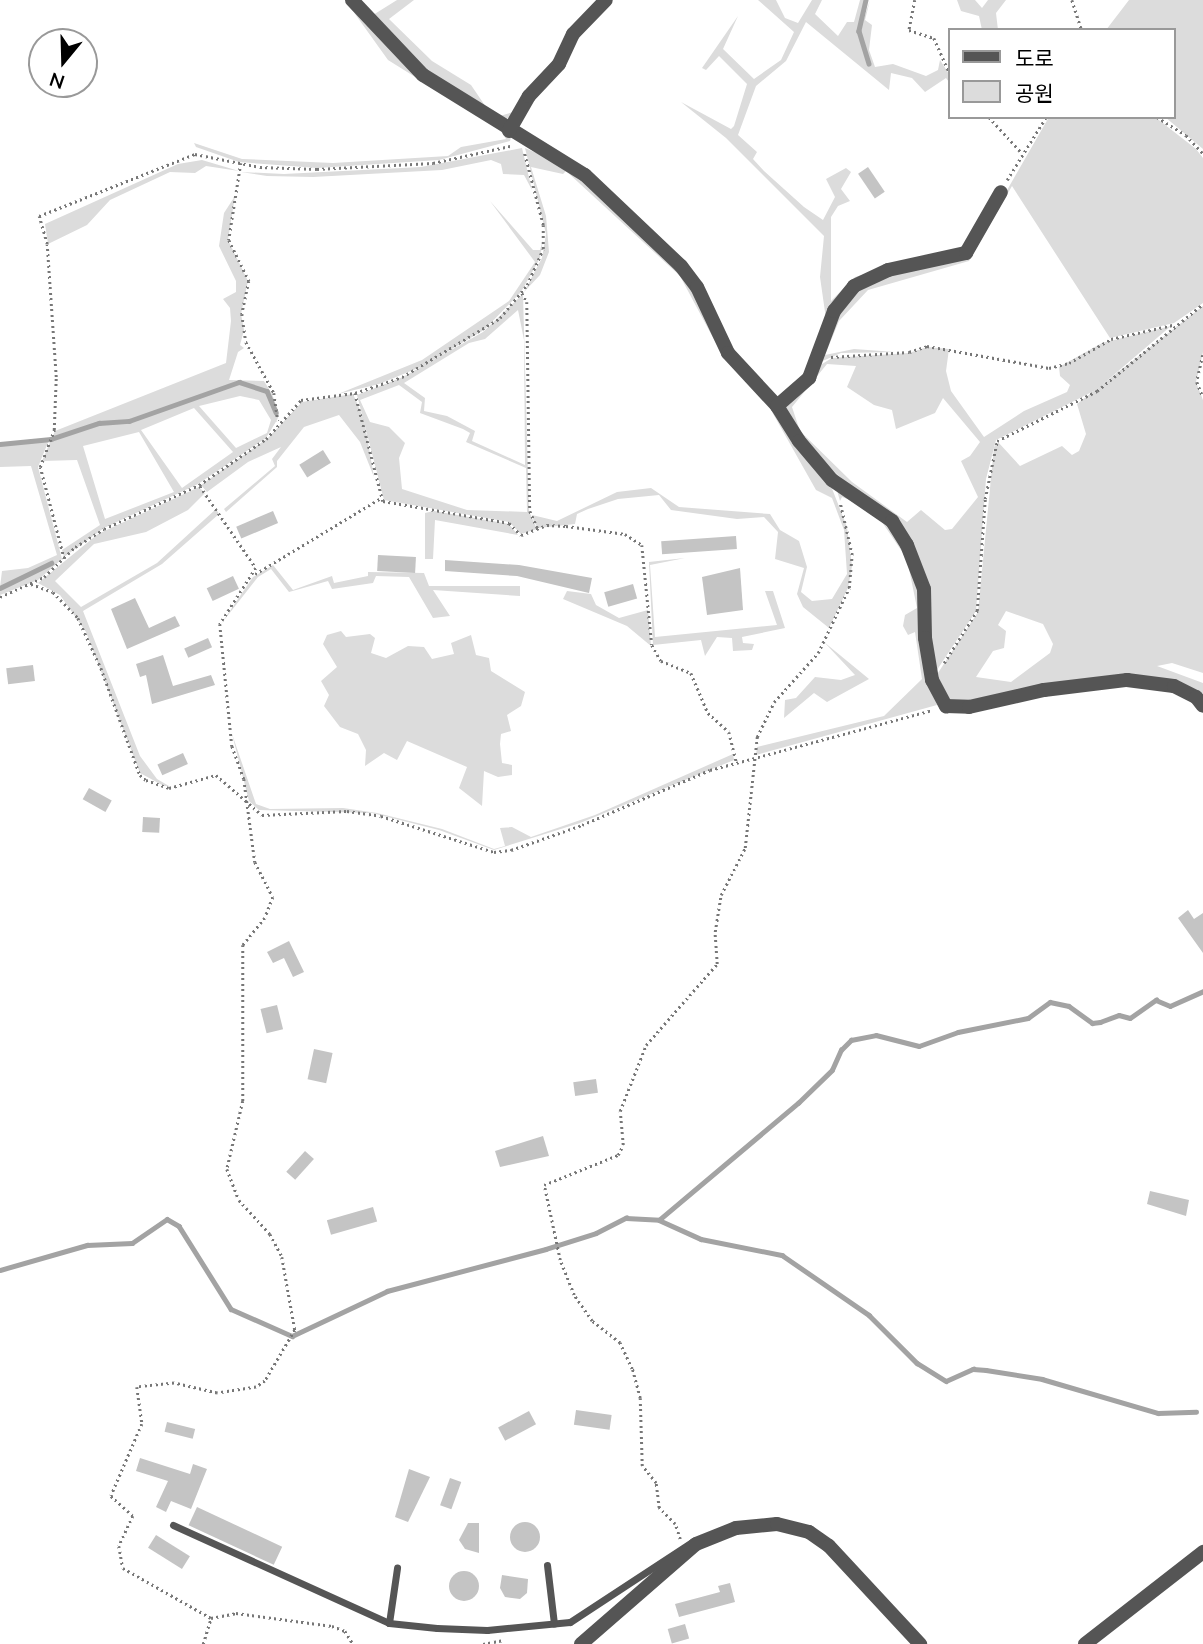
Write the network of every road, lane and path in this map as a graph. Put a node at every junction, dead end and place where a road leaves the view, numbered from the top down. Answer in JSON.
{"nodes":[{"id":1,"x":352,"y":0,"type":"edge"},
{"id":2,"x":606,"y":0,"type":"edge"},
{"id":3,"x":915,"y":0,"type":"edge"},
{"id":4,"x":1072,"y":0,"type":"edge"},
{"id":5,"x":1081,"y":28,"type":"edge"},
{"id":6,"x":948,"y":70,"type":"edge"},
{"id":7,"x":991,"y":119,"type":"edge"},
{"id":8,"x":1045,"y":119,"type":"edge"},
{"id":9,"x":1160,"y":119,"type":"edge"},
{"id":10,"x":509,"y":131,"type":"junction"},
{"id":11,"x":523,"y":140,"type":"junction"},
{"id":12,"x":1021,"y":152,"type":"junction"},
{"id":13,"x":1203,"y":153,"type":"edge"},
{"id":14,"x":241,"y":163,"type":"junction"},
{"id":15,"x":1001,"y":192,"type":"joint"},
{"id":16,"x":522,"y":293,"type":"junction"},
{"id":17,"x":1203,"y":304,"type":"edge"},
{"id":18,"x":1175,"y":324,"type":"junction"},
{"id":19,"x":1203,"y":355,"type":"edge"},
{"id":20,"x":814,"y":368,"type":"junction"},
{"id":21,"x":355,"y":393,"type":"junction"},
{"id":22,"x":1203,"y":397,"type":"edge"},
{"id":23,"x":777,"y":406,"type":"junction"},
{"id":24,"x":278,"y":421,"type":"junction"},
{"id":25,"x":832,"y":480,"type":"junction"},
{"id":26,"x":199,"y":485,"type":"junction"},
{"id":27,"x":381,"y":498,"type":"junction"},
{"id":28,"x":538,"y":529,"type":"junction"},
{"id":29,"x":64,"y":559,"type":"junction"},
{"id":30,"x":252,"y":576,"type":"junction"},
{"id":31,"x":31,"y":584,"type":"junction"},
{"id":32,"x":0,"y":597,"type":"edge"},
{"id":33,"x":932,"y":680,"type":"junction"},
{"id":34,"x":946,"y":706,"type":"junction"},
{"id":35,"x":1203,"y":706,"type":"edge"},
{"id":36,"x":754,"y":760,"type":"junction"},
{"id":37,"x":736,"y":762,"type":"junction"},
{"id":38,"x":247,"y":803,"type":"junction"},
{"id":39,"x":173,"y":1525,"type":"dead end"},
{"id":40,"x":710,"y":1537,"type":"junction"},
{"id":41,"x":681,"y":1546,"type":"junction"},
{"id":42,"x":1203,"y":1552,"type":"edge"},
{"id":43,"x":547,"y":1565,"type":"dead end"},
{"id":44,"x":397,"y":1568,"type":"dead end"},
{"id":45,"x":211,"y":1618,"type":"junction"},
{"id":46,"x":389,"y":1623,"type":"junction"},
{"id":47,"x":554,"y":1624,"type":"junction"},
{"id":48,"x":203,"y":1644,"type":"edge"},
{"id":49,"x":354,"y":1644,"type":"edge"},
{"id":50,"x":581,"y":1644,"type":"edge"},
{"id":51,"x":920,"y":1644,"type":"edge"},
{"id":52,"x":1085,"y":1644,"type":"edge"}],
"edges":[{"from":1,"to":10,"type":"street"},
{"from":2,"to":10,"type":"street"},
{"from":3,"to":6,"type":"path"},
{"from":4,"to":5,"type":"path"},
{"from":7,"to":12,"type":"path"},
{"from":8,"to":12,"type":"path"},
{"from":9,"to":13,"type":"path"},
{"from":10,"to":11,"type":"street"},
{"from":11,"to":14,"type":"path"},
{"from":11,"to":16,"type":"path"},
{"from":11,"to":23,"type":"street"},
{"from":12,"to":15,"type":"path"},
{"from":14,"to":24,"type":"path"},
{"from":14,"to":29,"type":"path"},
{"from":15,"to":20,"type":"street"},
{"from":16,"to":21,"type":"path"},
{"from":16,"to":28,"type":"path"},
{"from":17,"to":18,"type":"path"},
{"from":18,"to":20,"type":"path"},
{"from":18,"to":33,"type":"path"},
{"from":19,"to":22,"type":"path"},
{"from":20,"to":23,"type":"street"},
{"from":21,"to":24,"type":"path"},
{"from":21,"to":27,"type":"path"},
{"from":23,"to":25,"type":"street"},
{"from":24,"to":26,"type":"path"},
{"from":25,"to":33,"type":"street"},
{"from":25,"to":36,"type":"path"},
{"from":26,"to":29,"type":"path"},
{"from":26,"to":30,"type":"path"},
{"from":27,"to":28,"type":"path"},
{"from":27,"to":30,"type":"path"},
{"from":28,"to":37,"type":"path"},
{"from":29,"to":31,"type":"path"},
{"from":30,"to":38,"type":"path"},
{"from":31,"to":32,"type":"path"},
{"from":31,"to":38,"type":"path"},
{"from":33,"to":34,"type":"street"},
{"from":34,"to":35,"type":"street"},
{"from":34,"to":36,"type":"path"},
{"from":36,"to":37,"type":"path"},
{"from":36,"to":41,"type":"path"},
{"from":37,"to":38,"type":"path"},
{"from":38,"to":45,"type":"path"},
{"from":39,"to":46,"type":"lane"},
{"from":40,"to":41,"type":"lane"},
{"from":40,"to":50,"type":"street"},
{"from":40,"to":51,"type":"street"},
{"from":41,"to":47,"type":"lane"},
{"from":42,"to":52,"type":"street"},
{"from":43,"to":47,"type":"lane"},
{"from":44,"to":46,"type":"lane"},
{"from":45,"to":48,"type":"path"},
{"from":45,"to":49,"type":"path"},
{"from":46,"to":47,"type":"lane"}]}
